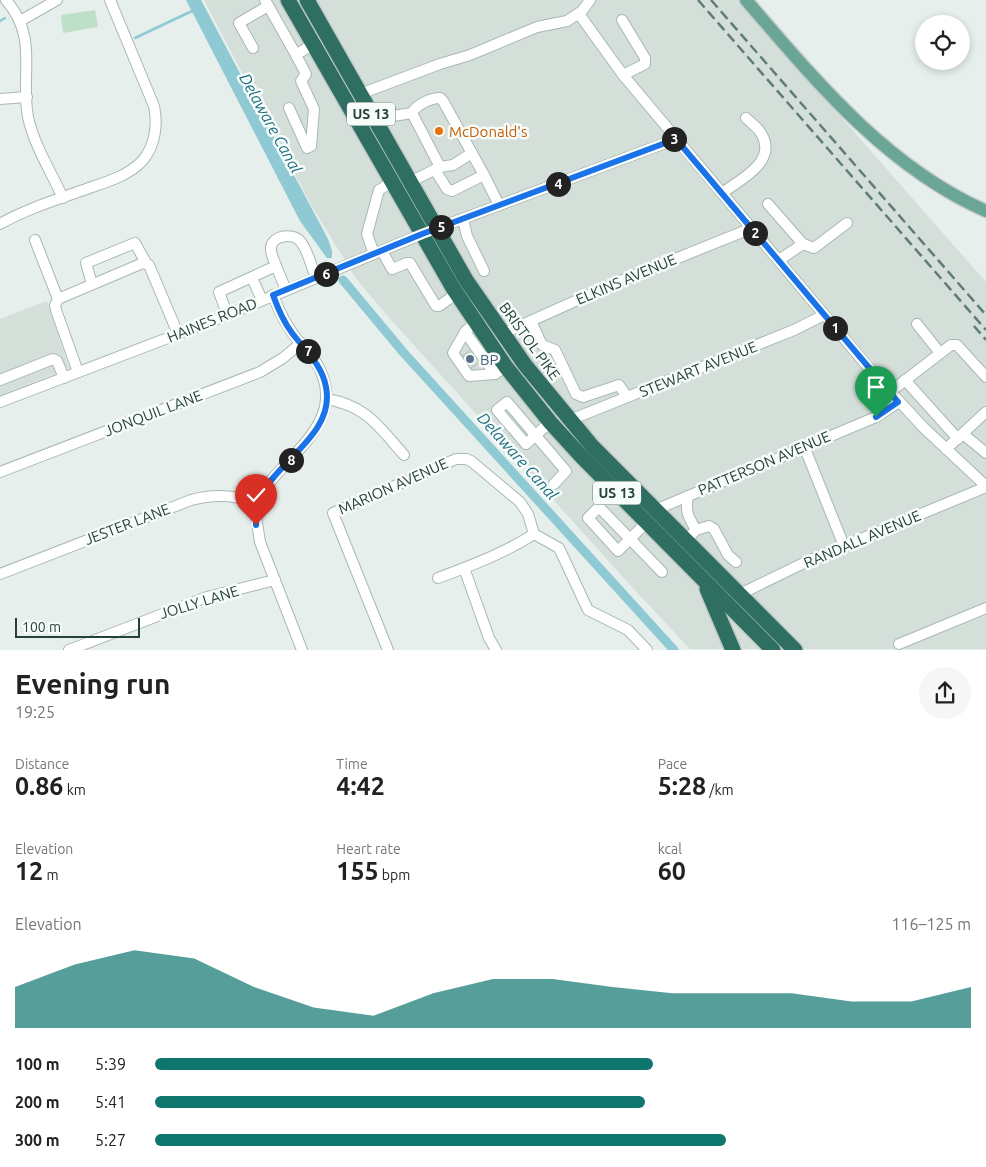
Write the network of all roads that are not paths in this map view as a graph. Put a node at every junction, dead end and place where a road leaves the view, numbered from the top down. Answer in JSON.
{"nodes":[{"id":1,"x":6,"y":0,"type":"edge"},
{"id":2,"x":57,"y":0,"type":"edge"},
{"id":3,"x":110,"y":0,"type":"edge"},
{"id":4,"x":288,"y":0,"type":"edge"},
{"id":5,"x":307,"y":0,"type":"edge"},
{"id":6,"x":590,"y":0,"type":"edge"},
{"id":7,"x":746,"y":0,"type":"edge"},
{"id":8,"x":266,"y":3,"type":"edge"},
{"id":9,"x":579,"y":14,"type":"junction"},
{"id":10,"x":622,"y":20,"type":"dead end"},
{"id":11,"x":20,"y":21,"type":"junction"},
{"id":12,"x":314,"y":44,"type":"junction"},
{"id":13,"x":253,"y":48,"type":"dead end"},
{"id":14,"x":296,"y":55,"type":"junction"},
{"id":15,"x":623,"y":75,"type":"junction"},
{"id":16,"x":360,"y":94,"type":"junction"},
{"id":17,"x":27,"y":97,"type":"junction"},
{"id":18,"x":0,"y":99,"type":"edge"},
{"id":19,"x":289,"y":108,"type":"dead end"},
{"id":20,"x":412,"y":113,"type":"junction"},
{"id":21,"x":746,"y":118,"type":"dead end"},
{"id":22,"x":374,"y":119,"type":"junction"},
{"id":23,"x":676,"y":139,"type":"junction"},
{"id":24,"x":472,"y":153,"type":"junction"},
{"id":25,"x":438,"y":168,"type":"junction"},
{"id":26,"x":484,"y":175,"type":"junction"},
{"id":27,"x":392,"y":182,"type":"junction"},
{"id":28,"x":410,"y":182,"type":"junction"},
{"id":29,"x":722,"y":193,"type":"junction"},
{"id":30,"x":63,"y":198,"type":"junction"},
{"id":31,"x":768,"y":204,"type":"dead end"},
{"id":32,"x":499,"y":205,"type":"junction"},
{"id":33,"x":986,"y":211,"type":"edge"},
{"id":34,"x":463,"y":218,"type":"junction"},
{"id":35,"x":847,"y":223,"type":"dead end"},
{"id":36,"x":0,"y":224,"type":"edge"},
{"id":37,"x":752,"y":228,"type":"junction"},
{"id":38,"x":436,"y":229,"type":"junction"},
{"id":39,"x":422,"y":234,"type":"junction"},
{"id":40,"x":35,"y":240,"type":"dead end"},
{"id":41,"x":803,"y":244,"type":"junction"},
{"id":42,"x":378,"y":252,"type":"junction"},
{"id":43,"x":778,"y":260,"type":"junction"},
{"id":44,"x":146,"y":263,"type":"junction"},
{"id":45,"x":276,"y":266,"type":"junction"},
{"id":46,"x":484,"y":271,"type":"dead end"},
{"id":47,"x":252,"y":278,"type":"junction"},
{"id":48,"x":316,"y":278,"type":"junction"},
{"id":49,"x":92,"y":284,"type":"junction"},
{"id":50,"x":286,"y":290,"type":"junction"},
{"id":51,"x":456,"y":294,"type":"junction"},
{"id":52,"x":273,"y":295,"type":"junction"},
{"id":53,"x":58,"y":299,"type":"junction"},
{"id":54,"x":262,"y":300,"type":"junction"},
{"id":55,"x":228,"y":314,"type":"junction"},
{"id":56,"x":824,"y":314,"type":"junction"},
{"id":57,"x":531,"y":321,"type":"junction"},
{"id":58,"x":917,"y":324,"type":"dead end"},
{"id":59,"x":470,"y":328,"type":"junction"},
{"id":60,"x":178,"y":334,"type":"junction"},
{"id":61,"x":502,"y":334,"type":"junction"},
{"id":62,"x":300,"y":343,"type":"junction"},
{"id":63,"x":458,"y":344,"type":"junction"},
{"id":64,"x":465,"y":353,"type":"tunnel mouth"},
{"id":65,"x":940,"y":353,"type":"junction"},
{"id":66,"x":501,"y":370,"type":"junction"},
{"id":67,"x":78,"y":372,"type":"junction"},
{"id":68,"x":986,"y":377,"type":"edge"},
{"id":69,"x":64,"y":378,"type":"junction"},
{"id":70,"x":0,"y":380,"type":"edge"},
{"id":71,"x":905,"y":380,"type":"junction"},
{"id":72,"x":890,"y":392,"type":"junction"},
{"id":73,"x":627,"y":397,"type":"junction"},
{"id":74,"x":327,"y":399,"type":"junction"},
{"id":75,"x":0,"y":402,"type":"edge"},
{"id":76,"x":898,"y":402,"type":"junction"},
{"id":77,"x":986,"y":412,"type":"edge"},
{"id":78,"x":570,"y":420,"type":"junction"},
{"id":79,"x":550,"y":422,"type":"junction"},
{"id":80,"x":960,"y":436,"type":"junction"},
{"id":81,"x":804,"y":446,"type":"junction"},
{"id":82,"x":946,"y":449,"type":"junction"},
{"id":83,"x":986,"y":453,"type":"edge"},
{"id":84,"x":404,"y":455,"type":"dead end"},
{"id":85,"x":0,"y":472,"type":"edge"},
{"id":86,"x":554,"y":484,"type":"dead end"},
{"id":87,"x":986,"y":486,"type":"edge"},
{"id":88,"x":688,"y":496,"type":"junction"},
{"id":89,"x":258,"y":502,"type":"junction"},
{"id":90,"x":655,"y":510,"type":"junction"},
{"id":91,"x":646,"y":523,"type":"junction"},
{"id":92,"x":534,"y":534,"type":"junction"},
{"id":93,"x":691,"y":535,"type":"junction"},
{"id":94,"x":844,"y":546,"type":"junction"},
{"id":95,"x":736,"y":562,"type":"dead end"},
{"id":96,"x":464,"y":568,"type":"junction"},
{"id":97,"x":662,"y":572,"type":"dead end"},
{"id":98,"x":0,"y":574,"type":"edge"},
{"id":99,"x":438,"y":578,"type":"dead end"},
{"id":100,"x":701,"y":578,"type":"junction"},
{"id":101,"x":275,"y":580,"type":"junction"},
{"id":102,"x":740,"y":594,"type":"junction"},
{"id":103,"x":986,"y":608,"type":"edge"},
{"id":104,"x":899,"y":644,"type":"dead end"},
{"id":105,"x":69,"y":650,"type":"edge"},
{"id":106,"x":302,"y":650,"type":"edge"},
{"id":107,"x":388,"y":650,"type":"edge"},
{"id":108,"x":496,"y":650,"type":"edge"},
{"id":109,"x":647,"y":650,"type":"edge"},
{"id":110,"x":734,"y":650,"type":"edge"},
{"id":111,"x":773,"y":650,"type":"edge"},
{"id":112,"x":795,"y":650,"type":"edge"}],
"edges":[{"from":1,"to":11,"type":"street"},
{"from":2,"to":11,"type":"street"},
{"from":3,"to":30,"type":"street"},
{"from":4,"to":12,"type":"highway","number":"US 13"},
{"from":5,"to":16,"type":"highway","name":"BRISTOL PIKE","number":"US 13"},
{"from":6,"to":9,"type":"street"},
{"from":7,"to":33,"type":"main road"},
{"from":8,"to":13,"type":"street"},
{"from":8,"to":14,"type":"street"},
{"from":9,"to":15,"type":"street"},
{"from":9,"to":16,"type":"street"},
{"from":10,"to":15,"type":"street"},
{"from":11,"to":17,"type":"street"},
{"from":12,"to":14,"type":"street"},
{"from":12,"to":27,"type":"highway","number":"US 13"},
{"from":14,"to":19,"type":"street"},
{"from":15,"to":23,"type":"street"},
{"from":16,"to":22,"type":"highway","name":"BRISTOL PIKE","number":"US 13"},
{"from":17,"to":18,"type":"street"},
{"from":17,"to":30,"type":"street"},
{"from":20,"to":22,"type":"street"},
{"from":20,"to":24,"type":"street"},
{"from":20,"to":25,"type":"street"},
{"from":21,"to":29,"type":"street"},
{"from":22,"to":28,"type":"highway","name":"BRISTOL PIKE","number":"US 13"},
{"from":23,"to":29,"type":"street"},
{"from":23,"to":32,"type":"street","name":"HAINES ROAD"},
{"from":24,"to":25,"type":"street"},
{"from":24,"to":26,"type":"street"},
{"from":25,"to":26,"type":"street"},
{"from":25,"to":28,"type":"street"},
{"from":26,"to":32,"type":"street"},
{"from":27,"to":39,"type":"highway","number":"US 13"},
{"from":27,"to":42,"type":"street"},
{"from":28,"to":38,"type":"highway","name":"BRISTOL PIKE","number":"US 13"},
{"from":29,"to":37,"type":"street"},
{"from":30,"to":36,"type":"street"},
{"from":31,"to":41,"type":"street"},
{"from":32,"to":34,"type":"street","name":"HAINES ROAD"},
{"from":34,"to":38,"type":"street","name":"HAINES ROAD"},
{"from":34,"to":46,"type":"street"},
{"from":35,"to":41,"type":"street"},
{"from":37,"to":43,"type":"street"},
{"from":37,"to":57,"type":"street","name":"ELKINS AVENUE"},
{"from":38,"to":39,"type":"street","name":"HAINES ROAD"},
{"from":38,"to":61,"type":"highway","name":"BRISTOL PIKE","number":"US 13"},
{"from":39,"to":42,"type":"street","name":"HAINES ROAD"},
{"from":39,"to":51,"type":"highway","number":"US 13"},
{"from":40,"to":53,"type":"street"},
{"from":41,"to":43,"type":"street"},
{"from":42,"to":48,"type":"street","name":"HAINES ROAD"},
{"from":42,"to":51,"type":"street"},
{"from":43,"to":56,"type":"street"},
{"from":44,"to":49,"type":"street"},
{"from":44,"to":49,"type":"street"},
{"from":44,"to":60,"type":"street"},
{"from":45,"to":47,"type":"street"},
{"from":45,"to":48,"type":"street"},
{"from":45,"to":50,"type":"street"},
{"from":47,"to":54,"type":"street"},
{"from":47,"to":55,"type":"street"},
{"from":48,"to":50,"type":"street","name":"HAINES ROAD"},
{"from":49,"to":53,"type":"street"},
{"from":50,"to":52,"type":"street","name":"HAINES ROAD"},
{"from":51,"to":59,"type":"highway","number":"US 13"},
{"from":52,"to":54,"type":"street","name":"HAINES ROAD"},
{"from":52,"to":62,"type":"street"},
{"from":53,"to":67,"type":"street"},
{"from":54,"to":55,"type":"street","name":"HAINES ROAD"},
{"from":55,"to":60,"type":"street","name":"HAINES ROAD"},
{"from":56,"to":72,"type":"street"},
{"from":56,"to":73,"type":"street","name":"STEWART AVENUE"},
{"from":57,"to":61,"type":"street","name":"ELKINS AVENUE"},
{"from":57,"to":73,"type":"street"},
{"from":58,"to":65,"type":"street"},
{"from":59,"to":63,"type":"street"},
{"from":59,"to":66,"type":"highway","number":"US 13"},
{"from":60,"to":67,"type":"street","name":"HAINES ROAD"},
{"from":61,"to":78,"type":"highway","name":"BRISTOL PIKE","number":"US 13"},
{"from":62,"to":74,"type":"street"},
{"from":62,"to":85,"type":"street","name":"JONQUIL LANE"},
{"from":63,"to":64,"type":"street"},
{"from":63,"to":66,"type":"street"},
{"from":65,"to":68,"type":"street"},
{"from":65,"to":71,"type":"street"},
{"from":66,"to":79,"type":"highway","number":"US 13"},
{"from":67,"to":69,"type":"street","name":"HAINES ROAD"},
{"from":69,"to":70,"type":"street"},
{"from":69,"to":75,"type":"street","name":"HAINES ROAD"},
{"from":71,"to":72,"type":"street"},
{"from":71,"to":80,"type":"street"},
{"from":72,"to":76,"type":"street"},
{"from":73,"to":78,"type":"street","name":"STEWART AVENUE"},
{"from":74,"to":84,"type":"street"},
{"from":74,"to":89,"type":"street"},
{"from":76,"to":81,"type":"street","name":"PATTERSON AVENUE"},
{"from":76,"to":82,"type":"street"},
{"from":77,"to":80,"type":"street"},
{"from":78,"to":90,"type":"highway","name":"BRISTOL PIKE","number":"US 13"},
{"from":79,"to":86,"type":"street"},
{"from":79,"to":91,"type":"highway","number":"US 13"},
{"from":80,"to":82,"type":"street"},
{"from":80,"to":83,"type":"street"},
{"from":81,"to":88,"type":"street","name":"PATTERSON AVENUE"},
{"from":81,"to":94,"type":"street"},
{"from":82,"to":87,"type":"street"},
{"from":87,"to":94,"type":"street","name":"RANDALL AVENUE"},
{"from":88,"to":90,"type":"street","name":"PATTERSON AVENUE"},
{"from":88,"to":93,"type":"street"},
{"from":89,"to":98,"type":"street","name":"JESTER LANE"},
{"from":89,"to":101,"type":"street"},
{"from":90,"to":93,"type":"highway","name":"BRISTOL PIKE","number":"US 13"},
{"from":91,"to":97,"type":"street"},
{"from":91,"to":100,"type":"highway","number":"US 13"},
{"from":92,"to":96,"type":"street"},
{"from":92,"to":107,"type":"street","name":"MARION AVENUE"},
{"from":92,"to":109,"type":"street"},
{"from":93,"to":95,"type":"street"},
{"from":93,"to":102,"type":"highway","name":"BRISTOL PIKE","number":"US 13"},
{"from":94,"to":102,"type":"street","name":"RANDALL AVENUE"},
{"from":96,"to":99,"type":"street"},
{"from":96,"to":108,"type":"street"},
{"from":100,"to":110,"type":"highway"},
{"from":100,"to":111,"type":"highway","number":"US 13"},
{"from":101,"to":105,"type":"street","name":"JOLLY LANE"},
{"from":101,"to":106,"type":"street"},
{"from":102,"to":112,"type":"highway","name":"BRISTOL PIKE","number":"US 13"},
{"from":103,"to":104,"type":"street"}]}
